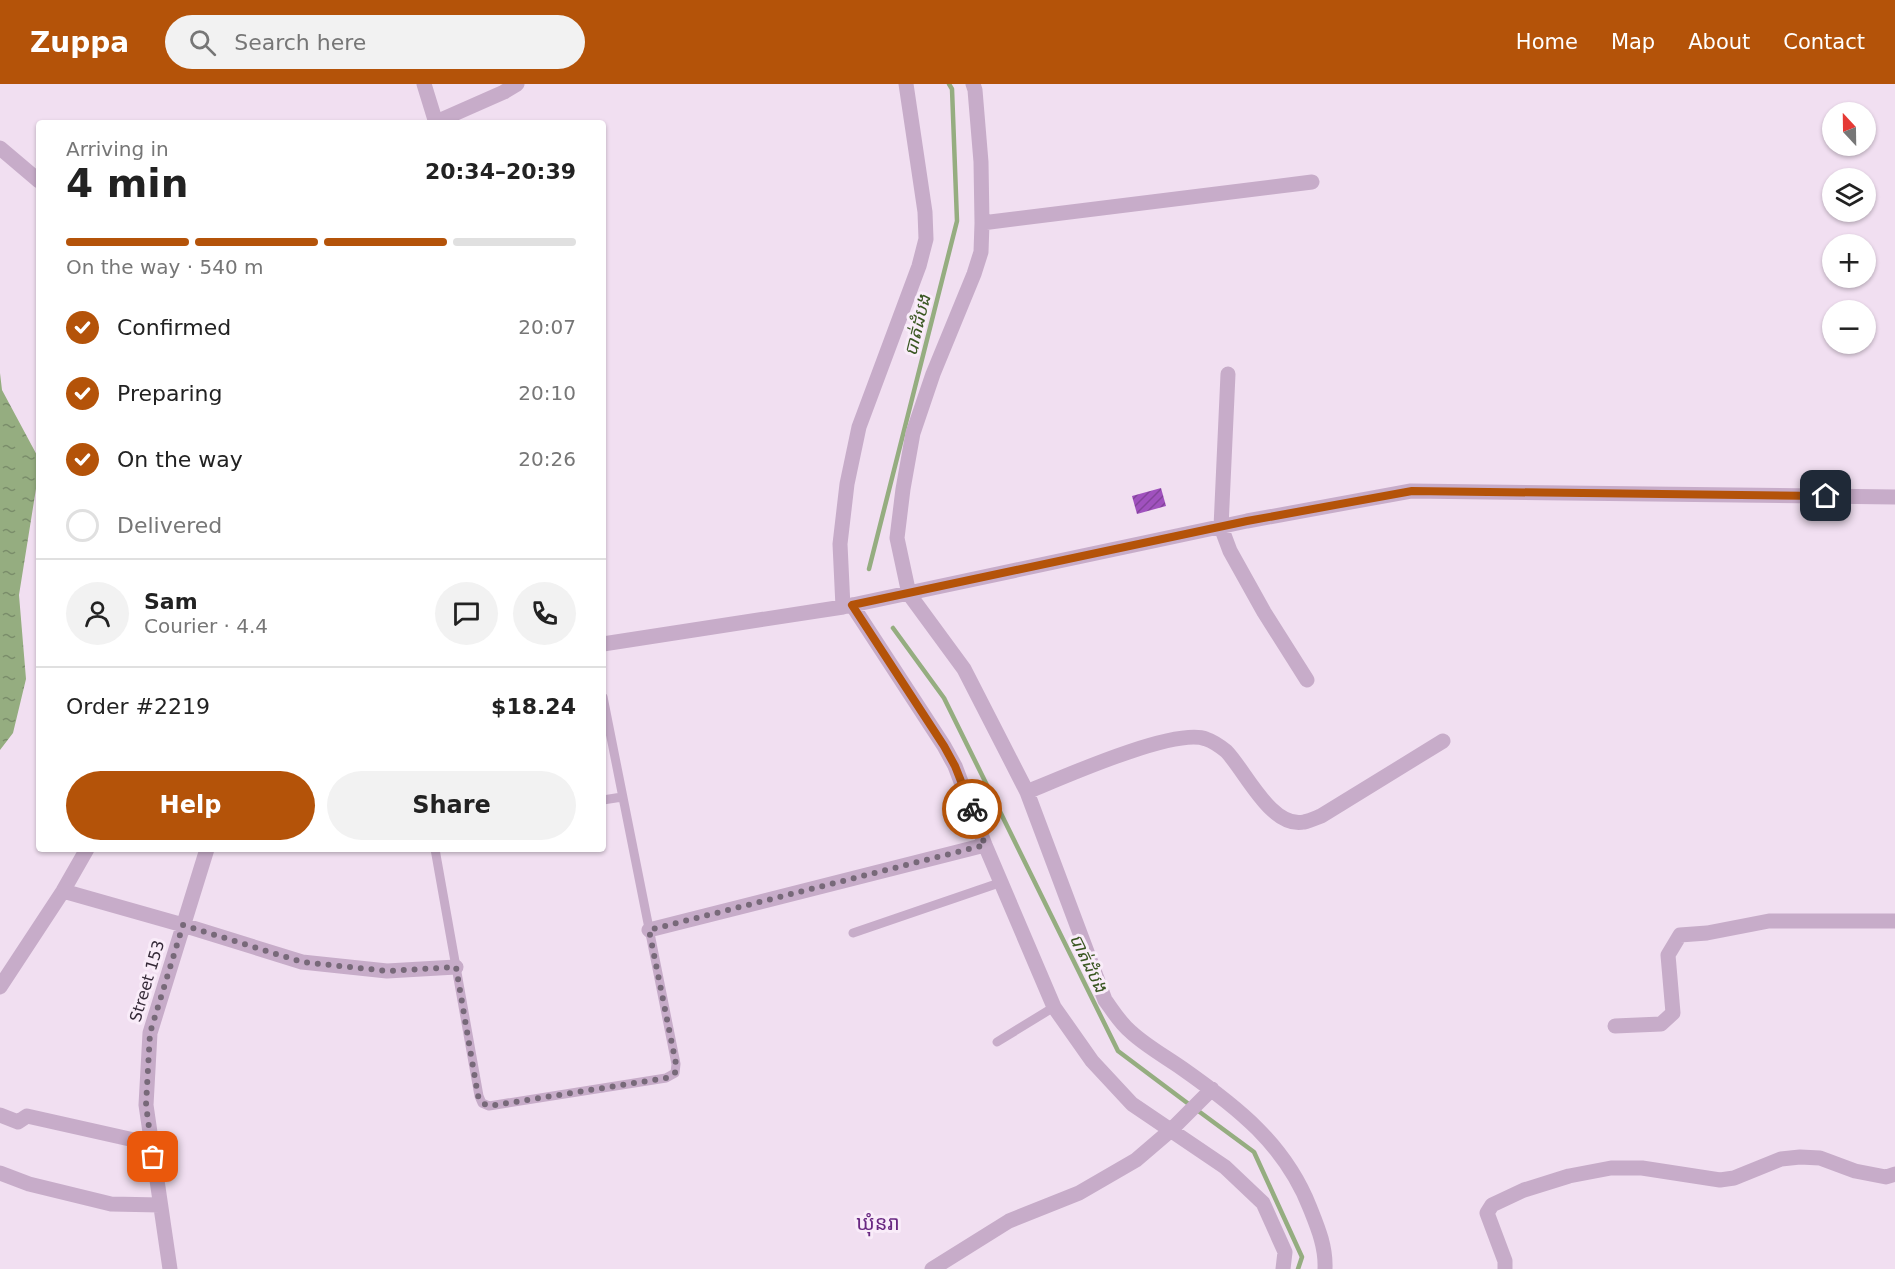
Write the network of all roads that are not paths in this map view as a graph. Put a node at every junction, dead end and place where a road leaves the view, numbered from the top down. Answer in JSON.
{"nodes":[{"id":1,"x":424,"y":84,"type":"edge"},
{"id":2,"x":517,"y":84,"type":"edge"},
{"id":3,"x":906,"y":84,"type":"edge"},
{"id":4,"x":973,"y":84,"type":"edge"},
{"id":5,"x":435,"y":120,"type":"edge"},
{"id":6,"x":441,"y":120,"type":"edge"},
{"id":7,"x":0,"y":148,"type":"edge"},
{"id":8,"x":36,"y":178,"type":"edge"},
{"id":9,"x":1312,"y":182,"type":"dead end"},
{"id":10,"x":982,"y":223,"type":"junction"},
{"id":11,"x":1228,"y":374,"type":"dead end"},
{"id":12,"x":1895,"y":497,"type":"edge"},
{"id":13,"x":1221,"y":527,"type":"junction"},
{"id":14,"x":909,"y":594,"type":"junction"},
{"id":15,"x":848,"y":606,"type":"junction"},
{"id":16,"x":606,"y":645,"type":"edge"},
{"id":17,"x":1307,"y":680,"type":"dead end"},
{"id":18,"x":606,"y":714,"type":"edge"},
{"id":19,"x":1443,"y":741,"type":"dead end"},
{"id":20,"x":1027,"y":792,"type":"junction"},
{"id":21,"x":622,"y":797,"type":"junction"},
{"id":22,"x":606,"y":800,"type":"edge"},
{"id":23,"x":985,"y":845,"type":"junction"},
{"id":24,"x":85,"y":852,"type":"edge"},
{"id":25,"x":206,"y":852,"type":"edge"},
{"id":26,"x":436,"y":852,"type":"edge"},
{"id":27,"x":1002,"y":882,"type":"junction"},
{"id":28,"x":63,"y":891,"type":"junction"},
{"id":29,"x":1895,"y":921,"type":"edge"},
{"id":30,"x":183,"y":925,"type":"junction"},
{"id":31,"x":649,"y":930,"type":"junction"},
{"id":32,"x":853,"y":933,"type":"dead end"},
{"id":33,"x":456,"y":967,"type":"junction"},
{"id":34,"x":0,"y":987,"type":"edge"},
{"id":35,"x":1054,"y":1007,"type":"junction"},
{"id":36,"x":1615,"y":1026,"type":"dead end"},
{"id":37,"x":997,"y":1042,"type":"dead end"},
{"id":38,"x":1212,"y":1089,"type":"junction"},
{"id":39,"x":0,"y":1115,"type":"edge"},
{"id":40,"x":1171,"y":1130,"type":"junction"},
{"id":41,"x":152,"y":1144,"type":"junction"},
{"id":42,"x":0,"y":1173,"type":"edge"},
{"id":43,"x":1895,"y":1174,"type":"edge"},
{"id":44,"x":160,"y":1205,"type":"junction"},
{"id":45,"x":170,"y":1269,"type":"edge"},
{"id":46,"x":932,"y":1269,"type":"edge"},
{"id":47,"x":1283,"y":1269,"type":"edge"},
{"id":48,"x":1325,"y":1269,"type":"edge"},
{"id":49,"x":1505,"y":1269,"type":"edge"}],
"edges":[{"from":1,"to":5,"type":"street"},
{"from":2,"to":6,"type":"street"},
{"from":3,"to":15,"type":"street"},
{"from":4,"to":10,"type":"street"},
{"from":7,"to":8,"type":"street"},
{"from":9,"to":10,"type":"street"},
{"from":10,"to":14,"type":"street"},
{"from":11,"to":13,"type":"street"},
{"from":12,"to":13,"type":"street"},
{"from":13,"to":14,"type":"street"},
{"from":13,"to":17,"type":"street"},
{"from":14,"to":15,"type":"street"},
{"from":14,"to":20,"type":"street"},
{"from":15,"to":16,"type":"street"},
{"from":15,"to":23,"type":"street"},
{"from":18,"to":21,"type":"lane"},
{"from":19,"to":20,"type":"street"},
{"from":20,"to":38,"type":"street"},
{"from":21,"to":22,"type":"lane"},
{"from":21,"to":31,"type":"lane"},
{"from":23,"to":27,"type":"street"},
{"from":23,"to":31,"type":"street"},
{"from":24,"to":28,"type":"street"},
{"from":25,"to":30,"type":"street","name":"Street 153"},
{"from":26,"to":33,"type":"lane"},
{"from":27,"to":32,"type":"lane"},
{"from":27,"to":35,"type":"street"},
{"from":28,"to":30,"type":"street"},
{"from":28,"to":34,"type":"street"},
{"from":29,"to":36,"type":"street"},
{"from":30,"to":33,"type":"street"},
{"from":30,"to":41,"type":"street","name":"Street 153"},
{"from":31,"to":33,"type":"lane"},
{"from":35,"to":37,"type":"lane"},
{"from":35,"to":40,"type":"street"},
{"from":38,"to":40,"type":"street"},
{"from":38,"to":48,"type":"street"},
{"from":39,"to":41,"type":"street"},
{"from":40,"to":46,"type":"street"},
{"from":40,"to":47,"type":"street"},
{"from":41,"to":44,"type":"street","name":"Street 153"},
{"from":42,"to":44,"type":"street"},
{"from":43,"to":49,"type":"street"},
{"from":44,"to":45,"type":"street","name":"Street 153"}]}
